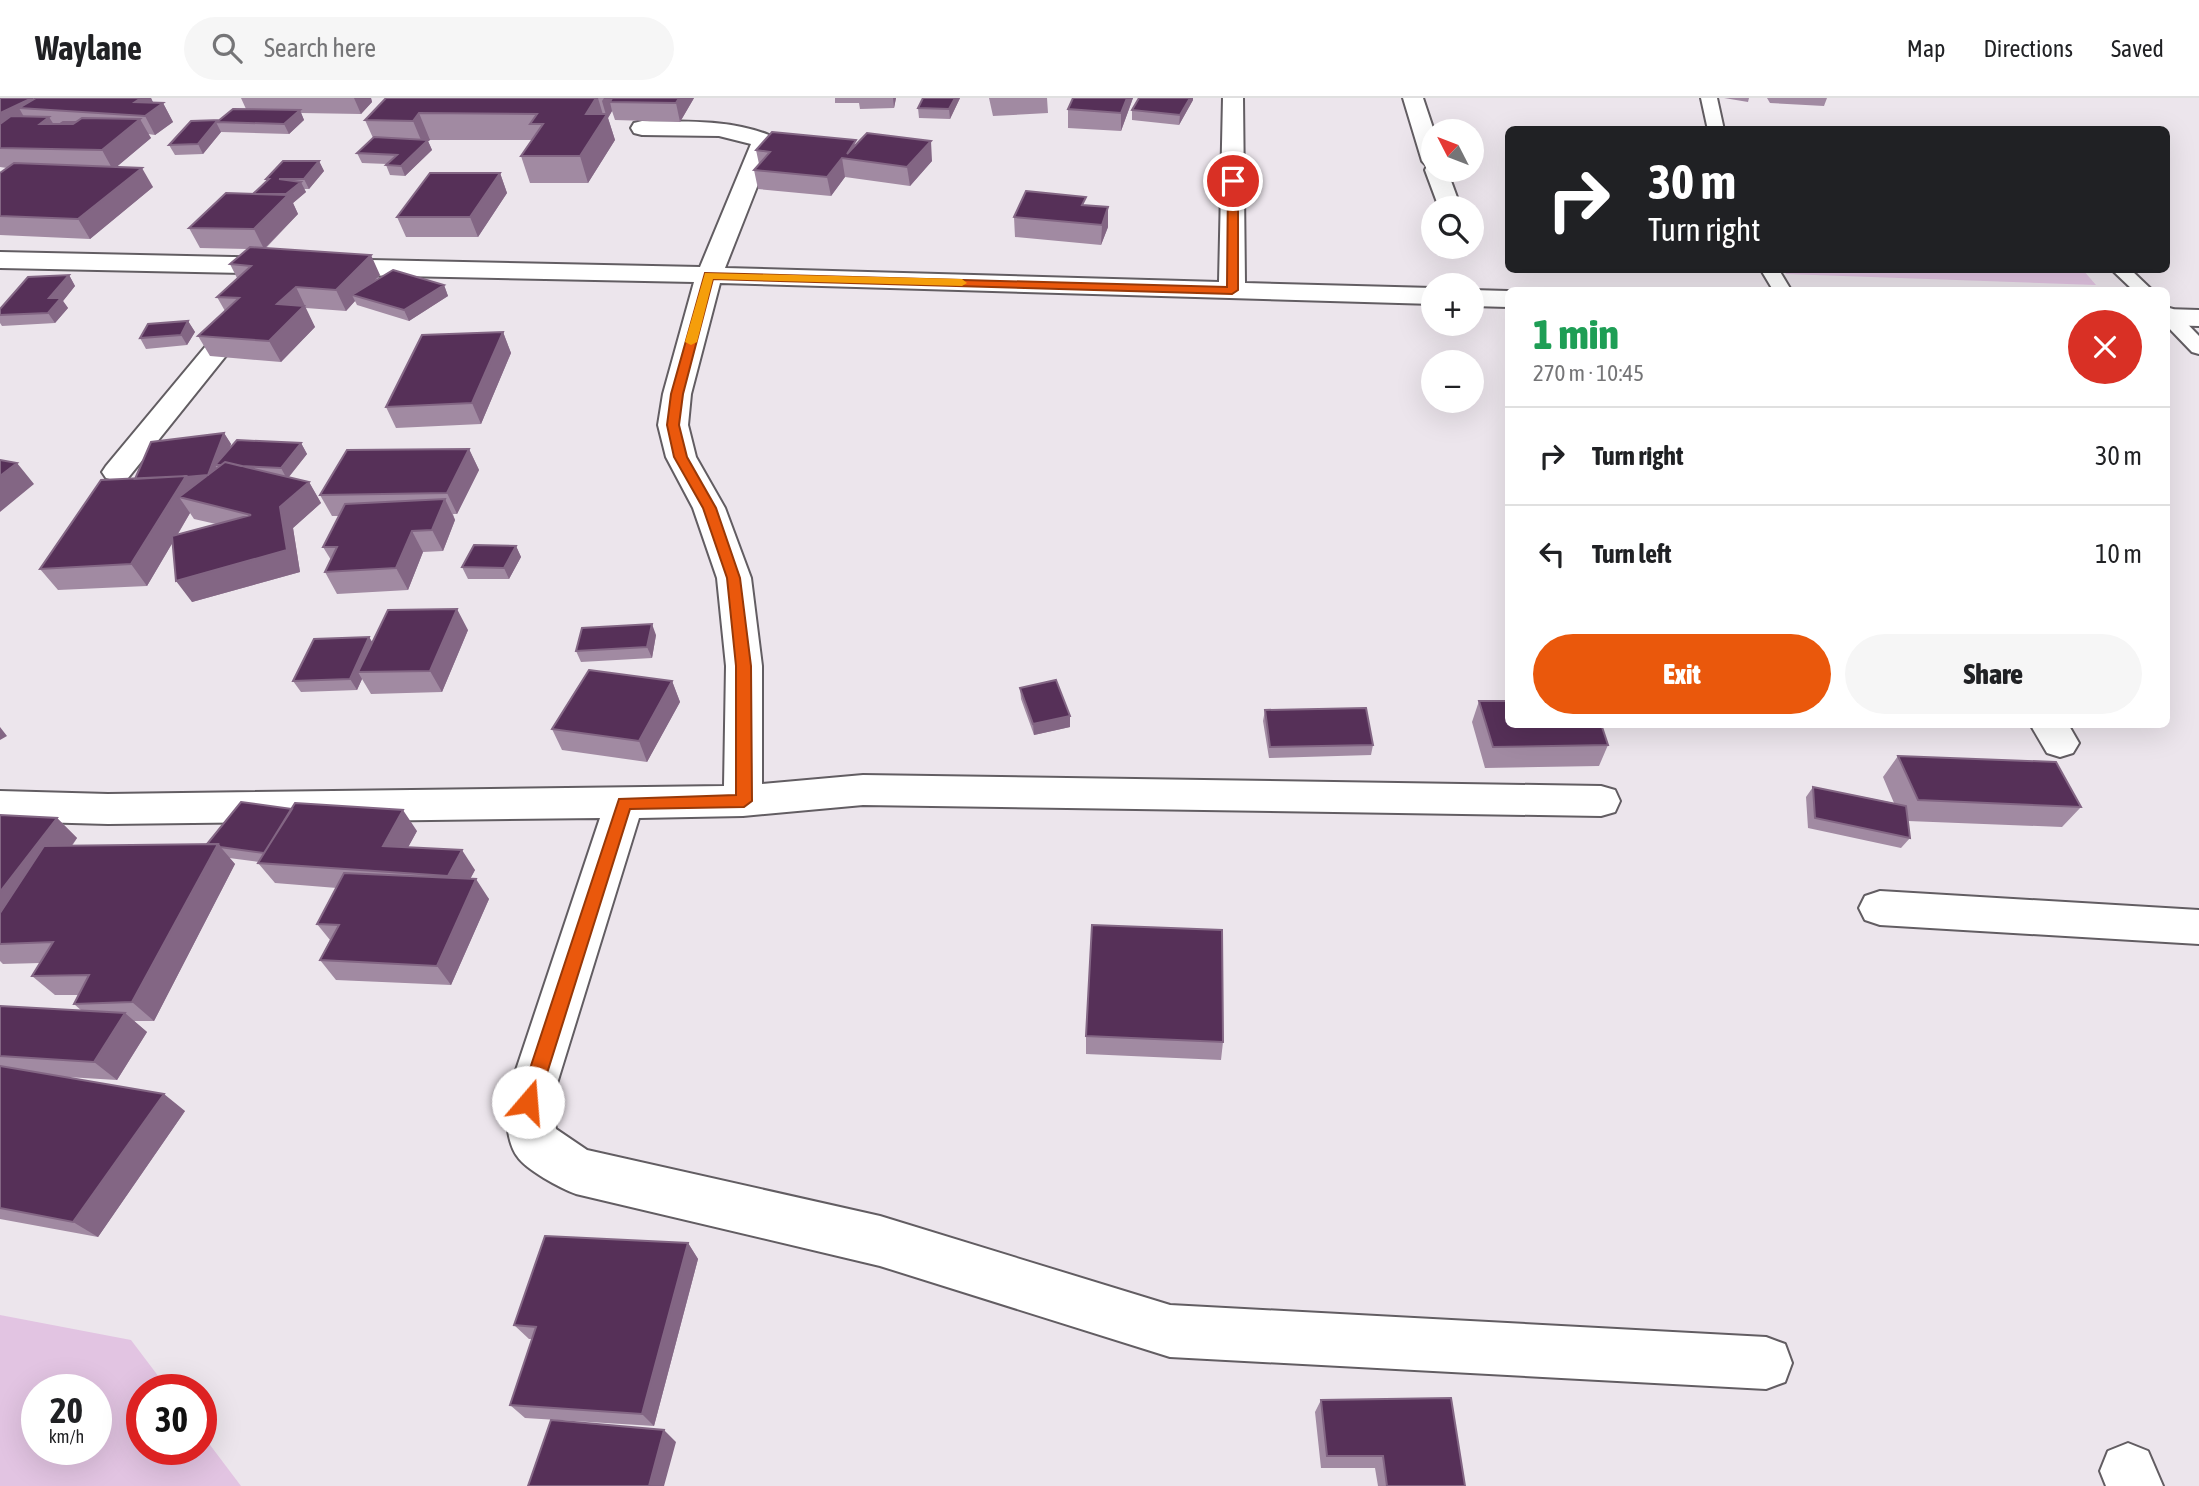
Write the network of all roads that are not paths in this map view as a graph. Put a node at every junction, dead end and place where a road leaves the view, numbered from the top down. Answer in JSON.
{"nodes":[{"id":1,"x":1233,"y":98,"type":"edge"},
{"id":2,"x":1413,"y":98,"type":"edge"},
{"id":3,"x":1709,"y":98,"type":"edge"},
{"id":4,"x":1421,"y":124,"type":"edge"},
{"id":5,"x":1714,"y":126,"type":"edge"},
{"id":6,"x":642,"y":128,"type":"edge"},
{"id":7,"x":0,"y":260,"type":"edge"},
{"id":8,"x":2124,"y":273,"type":"edge"},
{"id":9,"x":709,"y":275,"type":"junction"},
{"id":10,"x":271,"y":284,"type":"junction"},
{"id":11,"x":2140,"y":287,"type":"edge"},
{"id":12,"x":1232,"y":290,"type":"junction"},
{"id":13,"x":1421,"y":296,"type":"edge"},
{"id":14,"x":1484,"y":298,"type":"edge"},
{"id":15,"x":1505,"y":299,"type":"edge"},
{"id":16,"x":2170,"y":316,"type":"edge"},
{"id":17,"x":2170,"y":318,"type":"edge"},
{"id":18,"x":2199,"y":318,"type":"edge"},
{"id":19,"x":2199,"y":348,"type":"edge"},
{"id":20,"x":117,"y":472,"type":"dead end"},
{"id":21,"x":744,"y":801,"type":"junction"},
{"id":22,"x":1601,"y":801,"type":"dead end"},
{"id":23,"x":624,"y":803,"type":"junction"},
{"id":24,"x":0,"y":806,"type":"edge"},
{"id":25,"x":1880,"y":908,"type":"dead end"},
{"id":26,"x":2199,"y":927,"type":"edge"},
{"id":27,"x":1766,"y":1363,"type":"dead end"}],
"edges":[{"from":1,"to":12,"type":"street"},
{"from":2,"to":4,"type":"street"},
{"from":3,"to":5,"type":"lane"},
{"from":6,"to":9,"type":"street"},
{"from":7,"to":10,"type":"street"},
{"from":8,"to":11,"type":"lane"},
{"from":9,"to":10,"type":"street"},
{"from":9,"to":12,"type":"street"},
{"from":9,"to":21,"type":"street"},
{"from":10,"to":20,"type":"street"},
{"from":12,"to":13,"type":"street"},
{"from":14,"to":15,"type":"street"},
{"from":16,"to":18,"type":"street"},
{"from":17,"to":19,"type":"lane"},
{"from":21,"to":22,"type":"street"},
{"from":21,"to":23,"type":"street"},
{"from":23,"to":24,"type":"street"},
{"from":23,"to":27,"type":"street"},
{"from":25,"to":26,"type":"street"}]}
